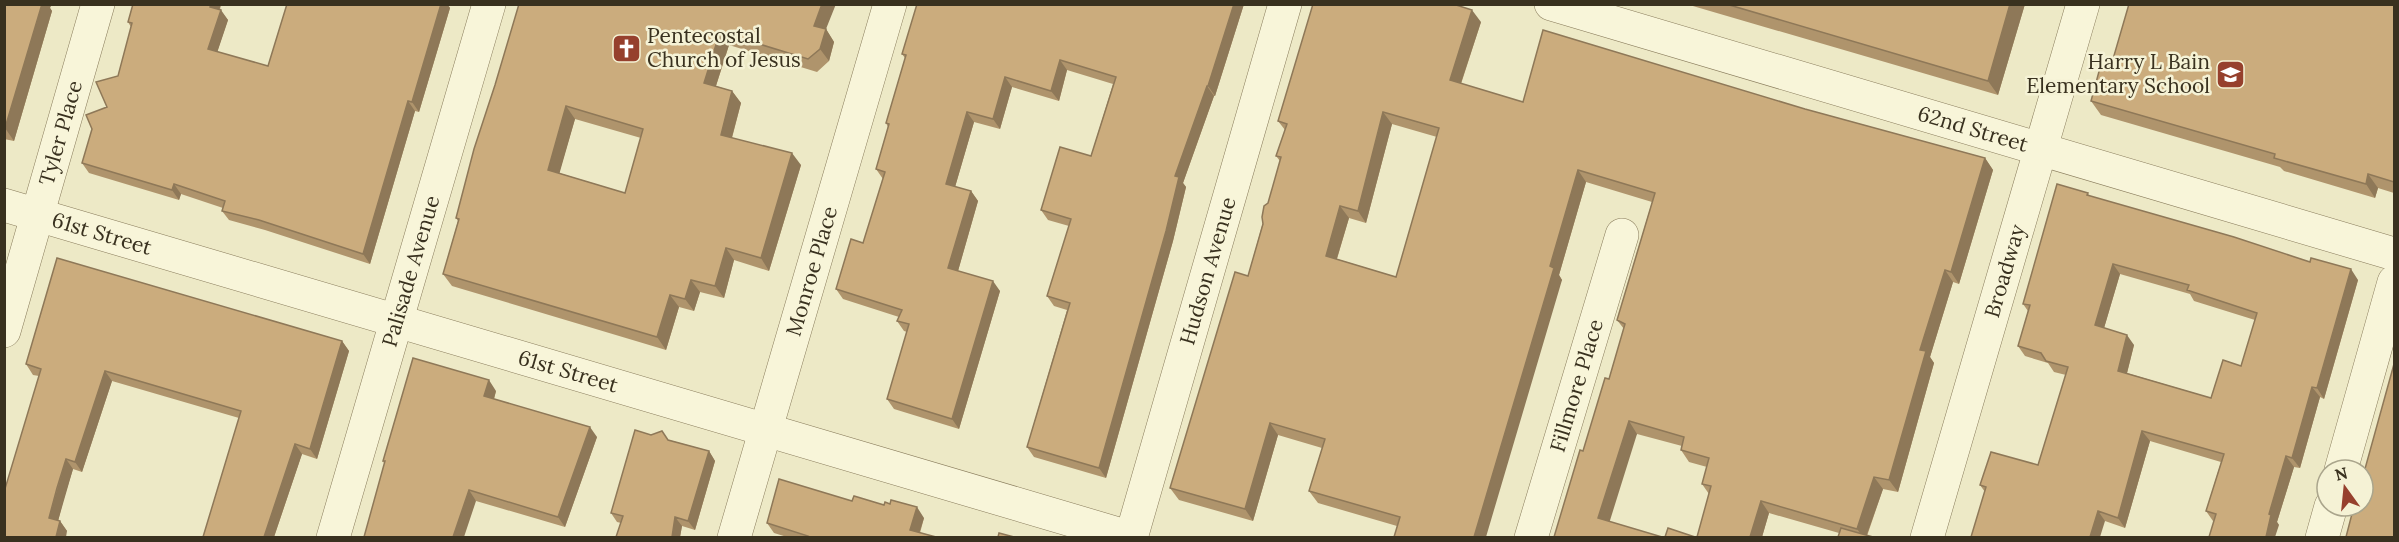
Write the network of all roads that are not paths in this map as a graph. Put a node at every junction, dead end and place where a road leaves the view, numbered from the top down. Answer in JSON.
{"nodes":[{"id":1,"x":98,"y":4,"type":"edge"},
{"id":2,"x":489,"y":4,"type":"edge"},
{"id":3,"x":890,"y":4,"type":"edge"},
{"id":4,"x":1286,"y":4,"type":"edge"},
{"id":5,"x":1551,"y":4,"type":"edge"},
{"id":6,"x":2083,"y":4,"type":"edge"},
{"id":7,"x":2041,"y":149,"type":"junction"},
{"id":8,"x":4,"y":206,"type":"edge"},
{"id":9,"x":38,"y":215,"type":"junction"},
{"id":10,"x":1622,"y":235,"type":"dead end"},
{"id":11,"x":2394,"y":254,"type":"edge"},
{"id":12,"x":2394,"y":282,"type":"edge"},
{"id":13,"x":397,"y":321,"type":"junction"},
{"id":14,"x":4,"y":331,"type":"edge"},
{"id":15,"x":766,"y":430,"type":"junction"},
{"id":16,"x":2344,"y":458,"type":"edge"},
{"id":17,"x":2328,"y":518,"type":"edge"},
{"id":18,"x":333,"y":537,"type":"edge"},
{"id":19,"x":734,"y":537,"type":"edge"},
{"id":20,"x":1132,"y":537,"type":"edge"},
{"id":21,"x":1531,"y":537,"type":"edge"},
{"id":22,"x":1927,"y":537,"type":"edge"},
{"id":23,"x":2322,"y":537,"type":"edge"}],
"edges":[{"from":1,"to":9,"type":"street","name":"Tyler Place"},
{"from":2,"to":13,"type":"street","name":"Palisade Avenue"},
{"from":3,"to":15,"type":"street","name":"Monroe Place"},
{"from":4,"to":20,"type":"street","name":"Hudson Avenue"},
{"from":5,"to":7,"type":"street","name":"62nd Street"},
{"from":6,"to":7,"type":"street","name":"Broadway"},
{"from":7,"to":11,"type":"street","name":"62nd Street"},
{"from":7,"to":22,"type":"street","name":"Broadway"},
{"from":8,"to":9,"type":"street","name":"61st Street"},
{"from":9,"to":13,"type":"street","name":"61st Street"},
{"from":9,"to":14,"type":"street","name":"Tyler Place"},
{"from":10,"to":21,"type":"street","name":"Fillmore Place"},
{"from":12,"to":16,"type":"street"},
{"from":13,"to":15,"type":"street","name":"61st Street"},
{"from":13,"to":18,"type":"street","name":"Palisade Avenue"},
{"from":15,"to":19,"type":"street","name":"Monroe Place"},
{"from":15,"to":20,"type":"street","name":"61st Street"},
{"from":17,"to":23,"type":"street"}]}
